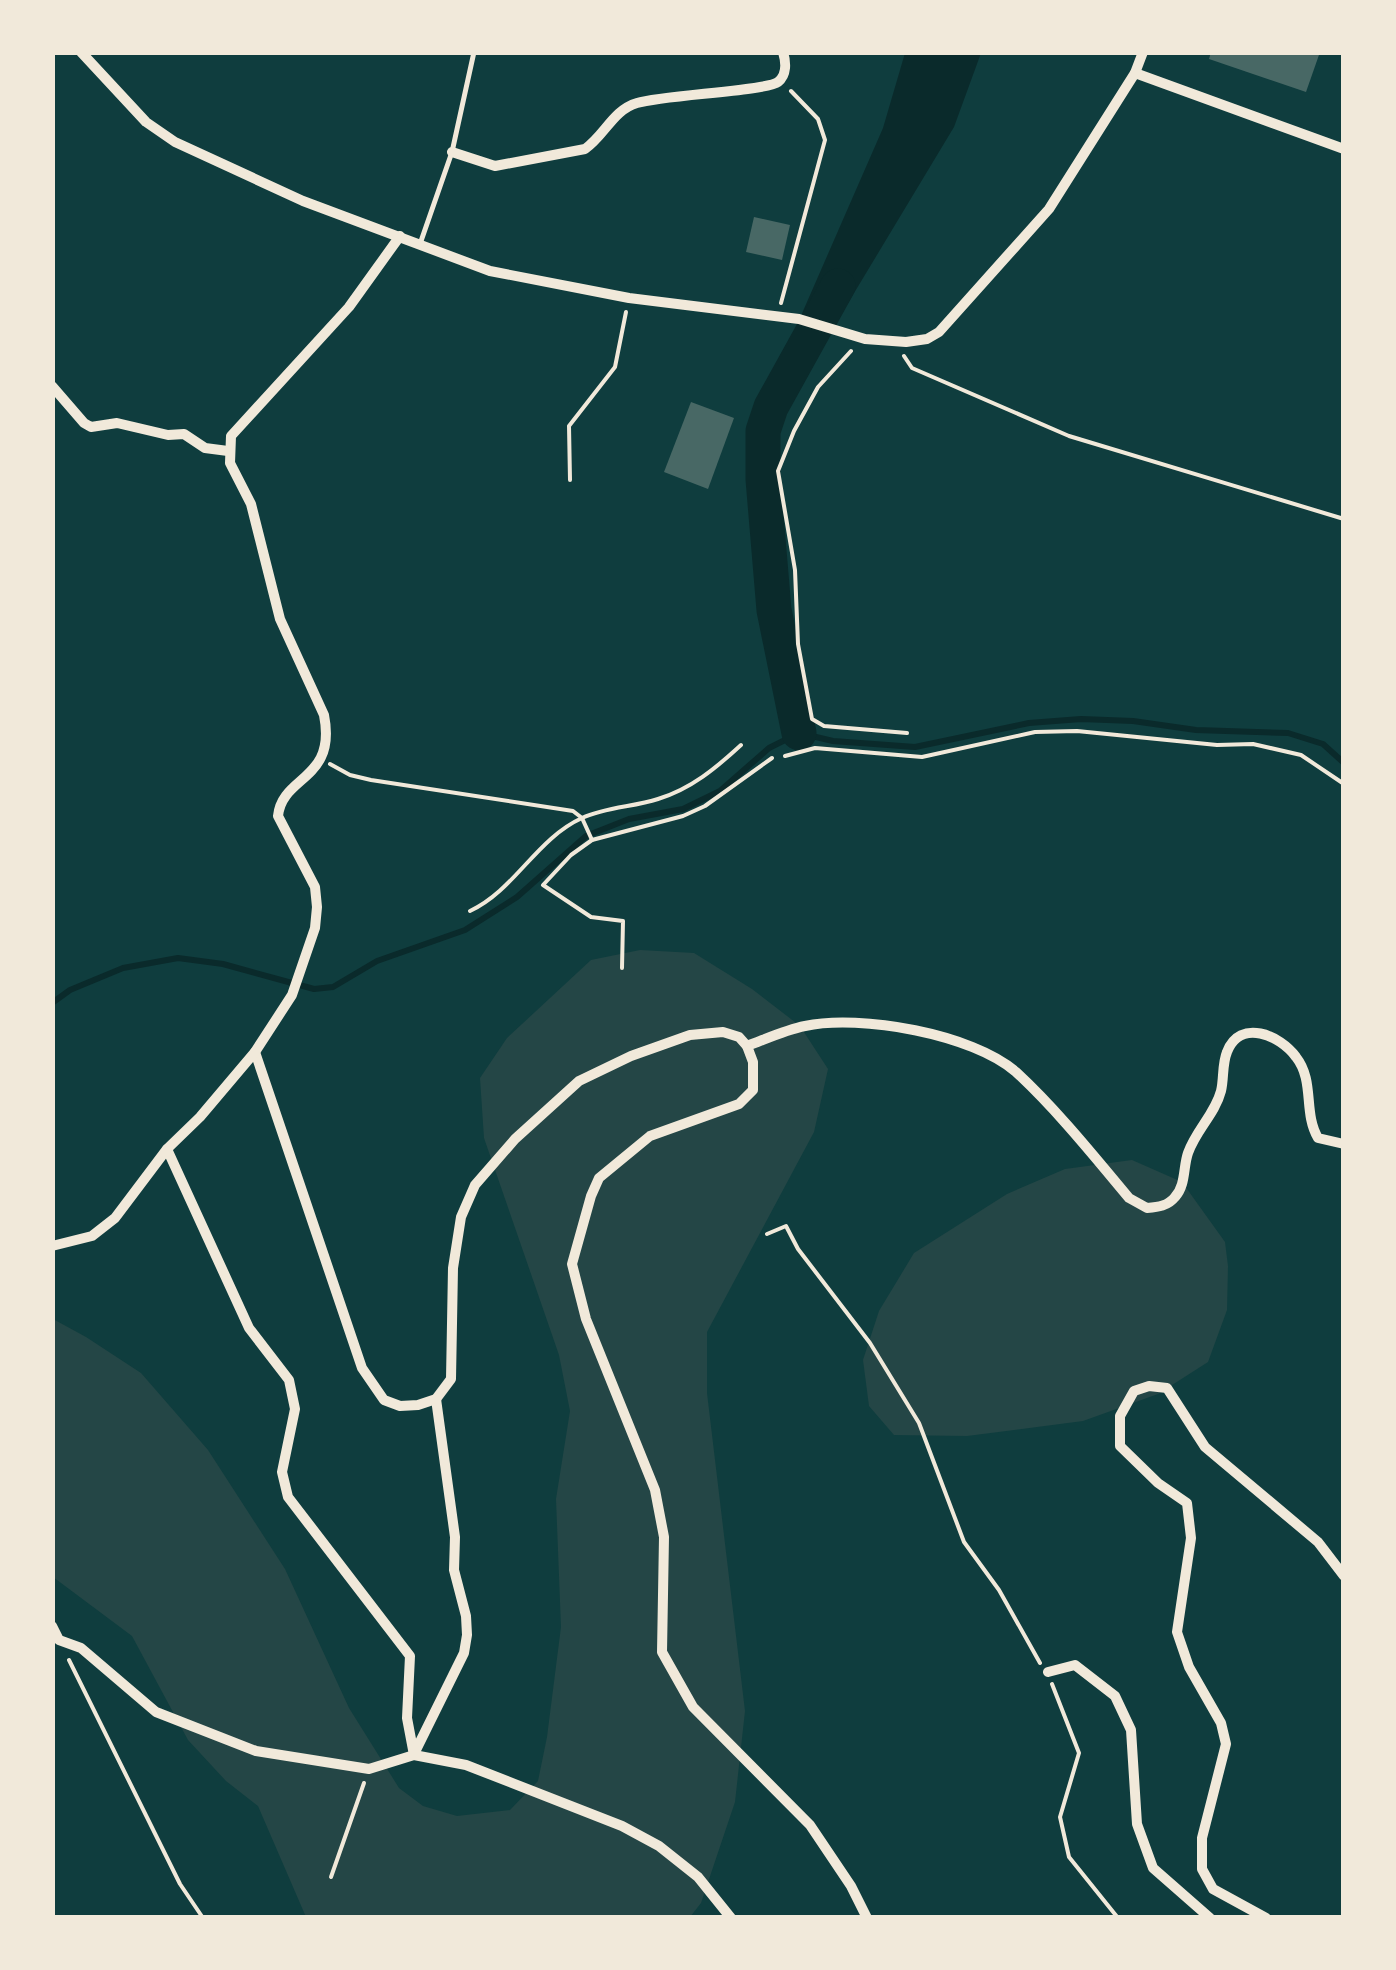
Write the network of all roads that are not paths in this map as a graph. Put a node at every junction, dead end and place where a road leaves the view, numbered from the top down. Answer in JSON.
{"nodes":[{"id":1,"x":81,"y":52,"type":"edge"},
{"id":2,"x":474,"y":52,"type":"edge"},
{"id":3,"x":784,"y":52,"type":"edge"},
{"id":4,"x":1143,"y":52,"type":"edge"},
{"id":5,"x":1135,"y":73,"type":"junction"},
{"id":6,"x":1344,"y":149,"type":"edge"},
{"id":7,"x":452,"y":152,"type":"junction"},
{"id":8,"x":400,"y":236,"type":"junction"},
{"id":9,"x":420,"y":244,"type":"junction"},
{"id":10,"x":52,"y":386,"type":"edge"},
{"id":11,"x":228,"y":451,"type":"junction"},
{"id":12,"x":747,"y":1046,"type":"junction"},
{"id":13,"x":256,"y":1052,"type":"junction"},
{"id":14,"x":1344,"y":1144,"type":"edge"},
{"id":15,"x":167,"y":1149,"type":"junction"},
{"id":16,"x":52,"y":1246,"type":"edge"},
{"id":17,"x":436,"y":1399,"type":"junction"},
{"id":18,"x":1344,"y":1576,"type":"edge"},
{"id":19,"x":52,"y":1626,"type":"edge"},
{"id":20,"x":1048,"y":1672,"type":"road end"},
{"id":21,"x":414,"y":1756,"type":"junction"},
{"id":22,"x":731,"y":1918,"type":"edge"},
{"id":23,"x":867,"y":1918,"type":"edge"},
{"id":24,"x":1210,"y":1918,"type":"edge"},
{"id":25,"x":1266,"y":1918,"type":"edge"}],
"edges":[{"from":1,"to":8,"type":"street"},
{"from":2,"to":7,"type":"lane"},
{"from":3,"to":7,"type":"street"},
{"from":4,"to":5,"type":"street"},
{"from":5,"to":6,"type":"street"},
{"from":5,"to":9,"type":"street"},
{"from":7,"to":9,"type":"lane"},
{"from":8,"to":9,"type":"street"},
{"from":8,"to":11,"type":"street"},
{"from":10,"to":11,"type":"street"},
{"from":11,"to":13,"type":"street"},
{"from":12,"to":14,"type":"street"},
{"from":12,"to":17,"type":"street"},
{"from":12,"to":23,"type":"street"},
{"from":13,"to":15,"type":"street"},
{"from":13,"to":17,"type":"street"},
{"from":15,"to":16,"type":"street"},
{"from":15,"to":21,"type":"street"},
{"from":17,"to":21,"type":"street"},
{"from":18,"to":25,"type":"street"},
{"from":19,"to":21,"type":"street"},
{"from":20,"to":24,"type":"street"},
{"from":21,"to":22,"type":"street"}]}
